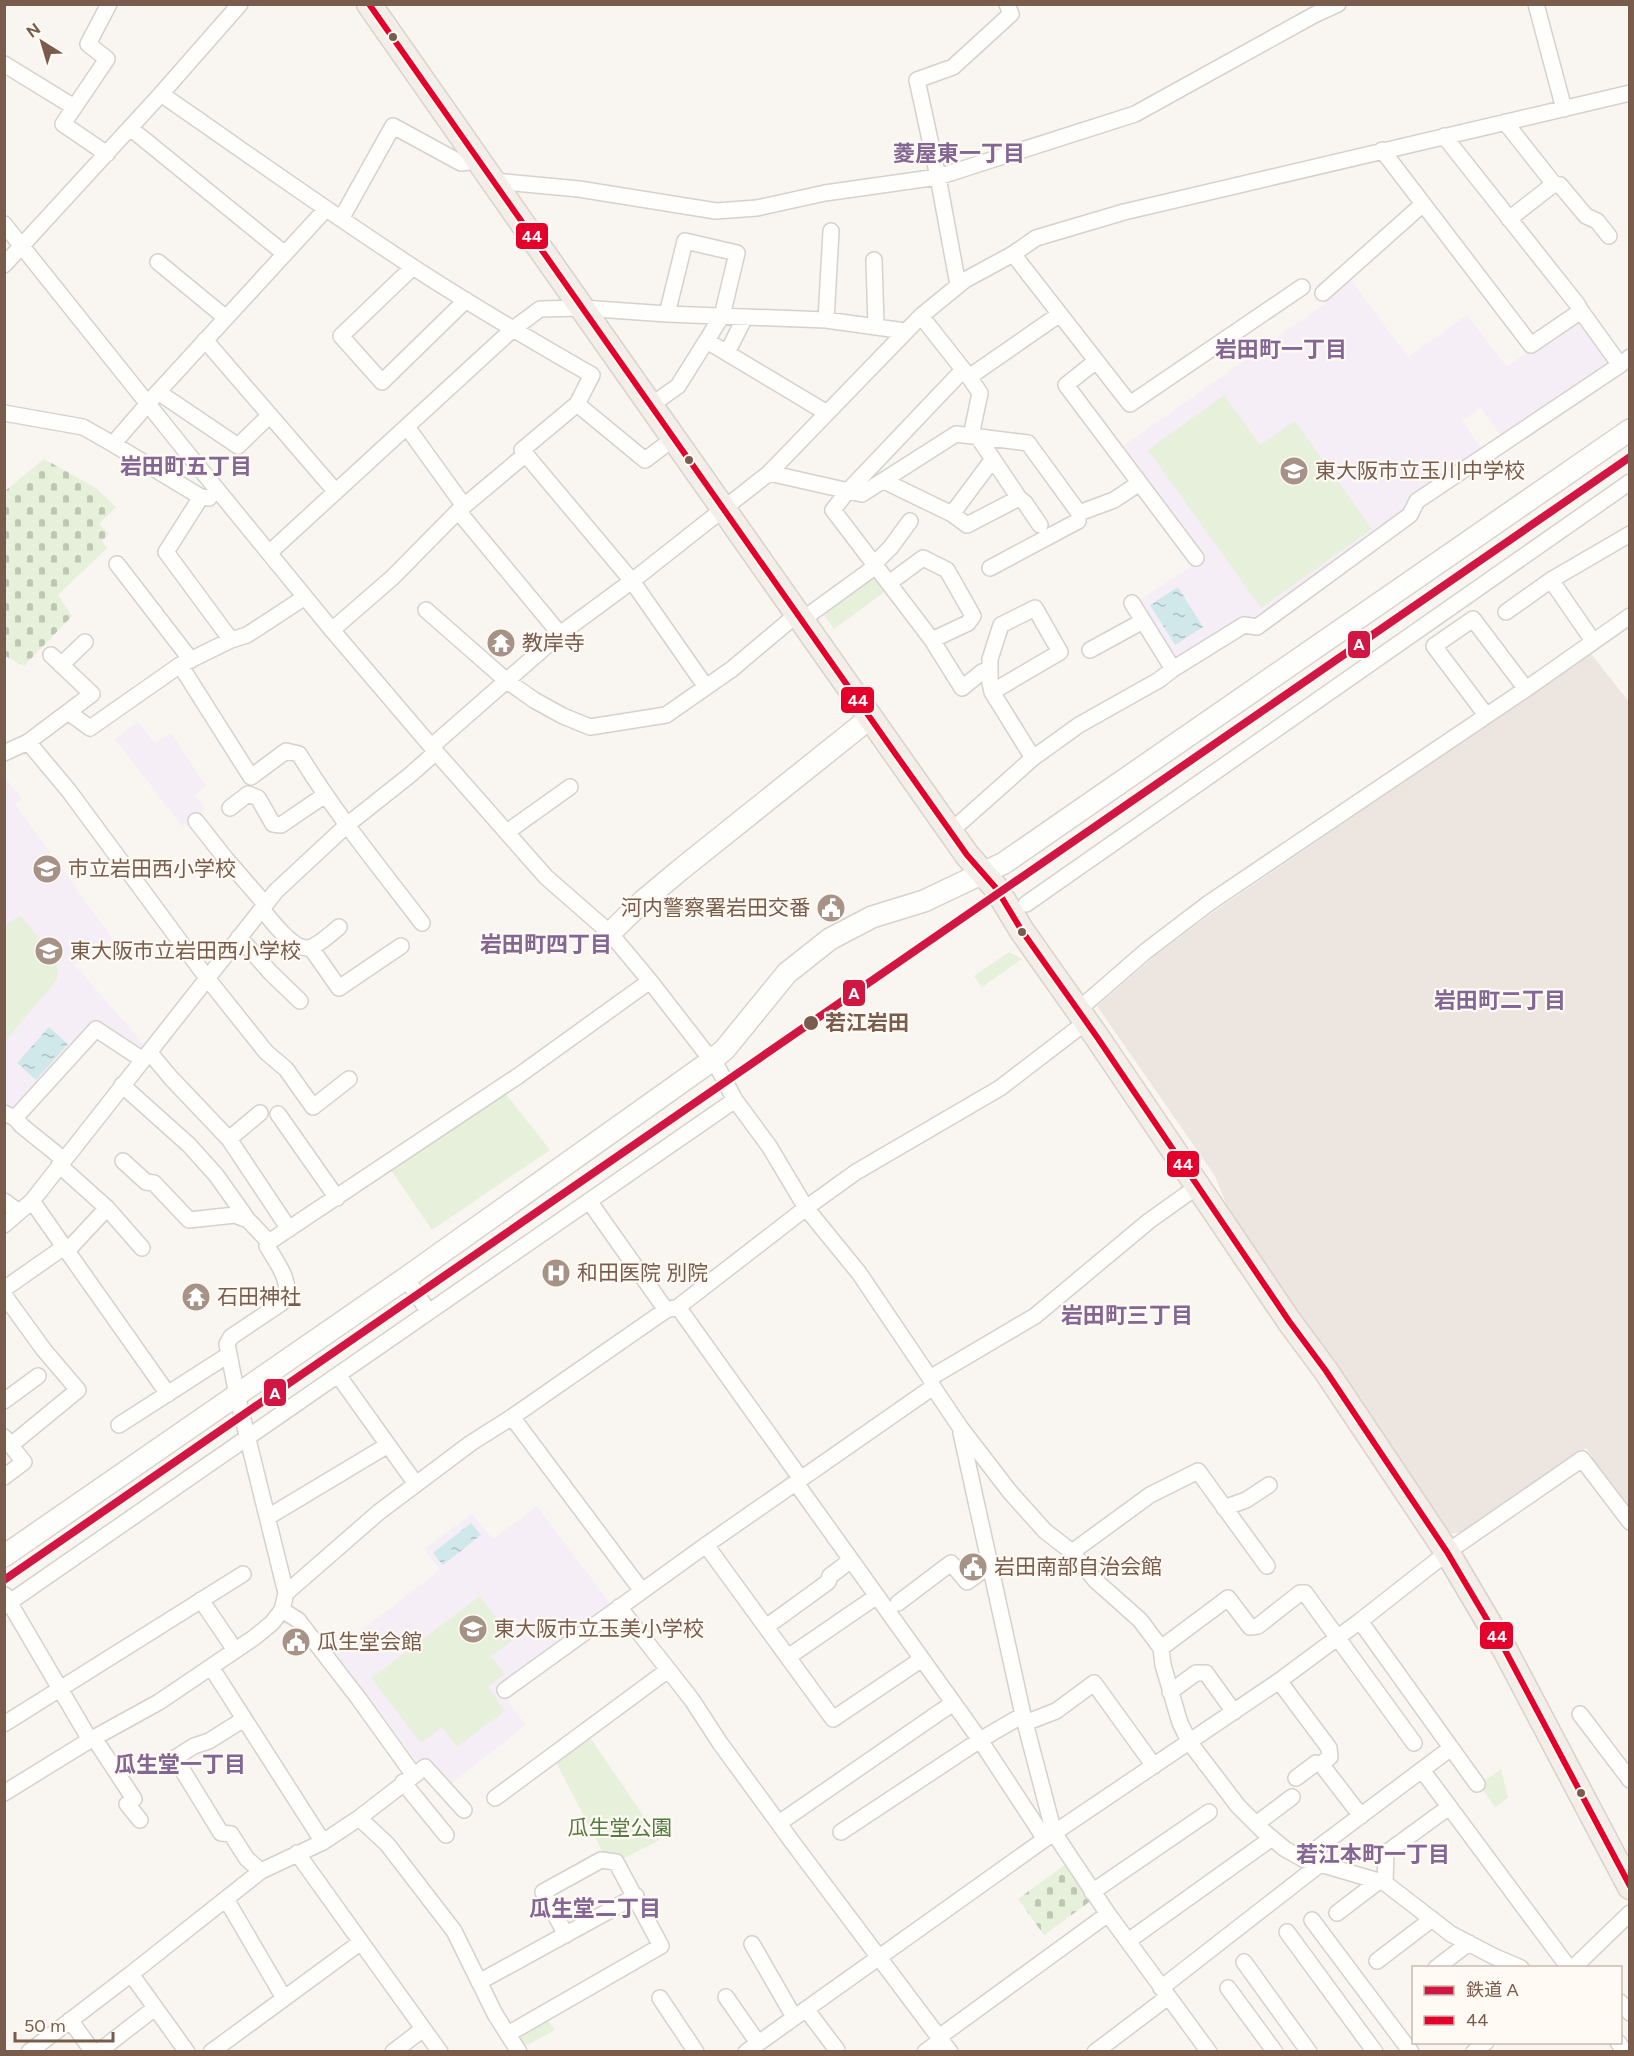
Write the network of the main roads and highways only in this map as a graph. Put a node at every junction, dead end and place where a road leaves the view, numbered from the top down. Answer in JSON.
{"nodes":[{"id":1,"x":369,"y":4,"type":"edge"},
{"id":2,"x":1629,"y":1887,"type":"edge"}],
"edges":[{"from":1,"to":2,"type":"main road"}]}
